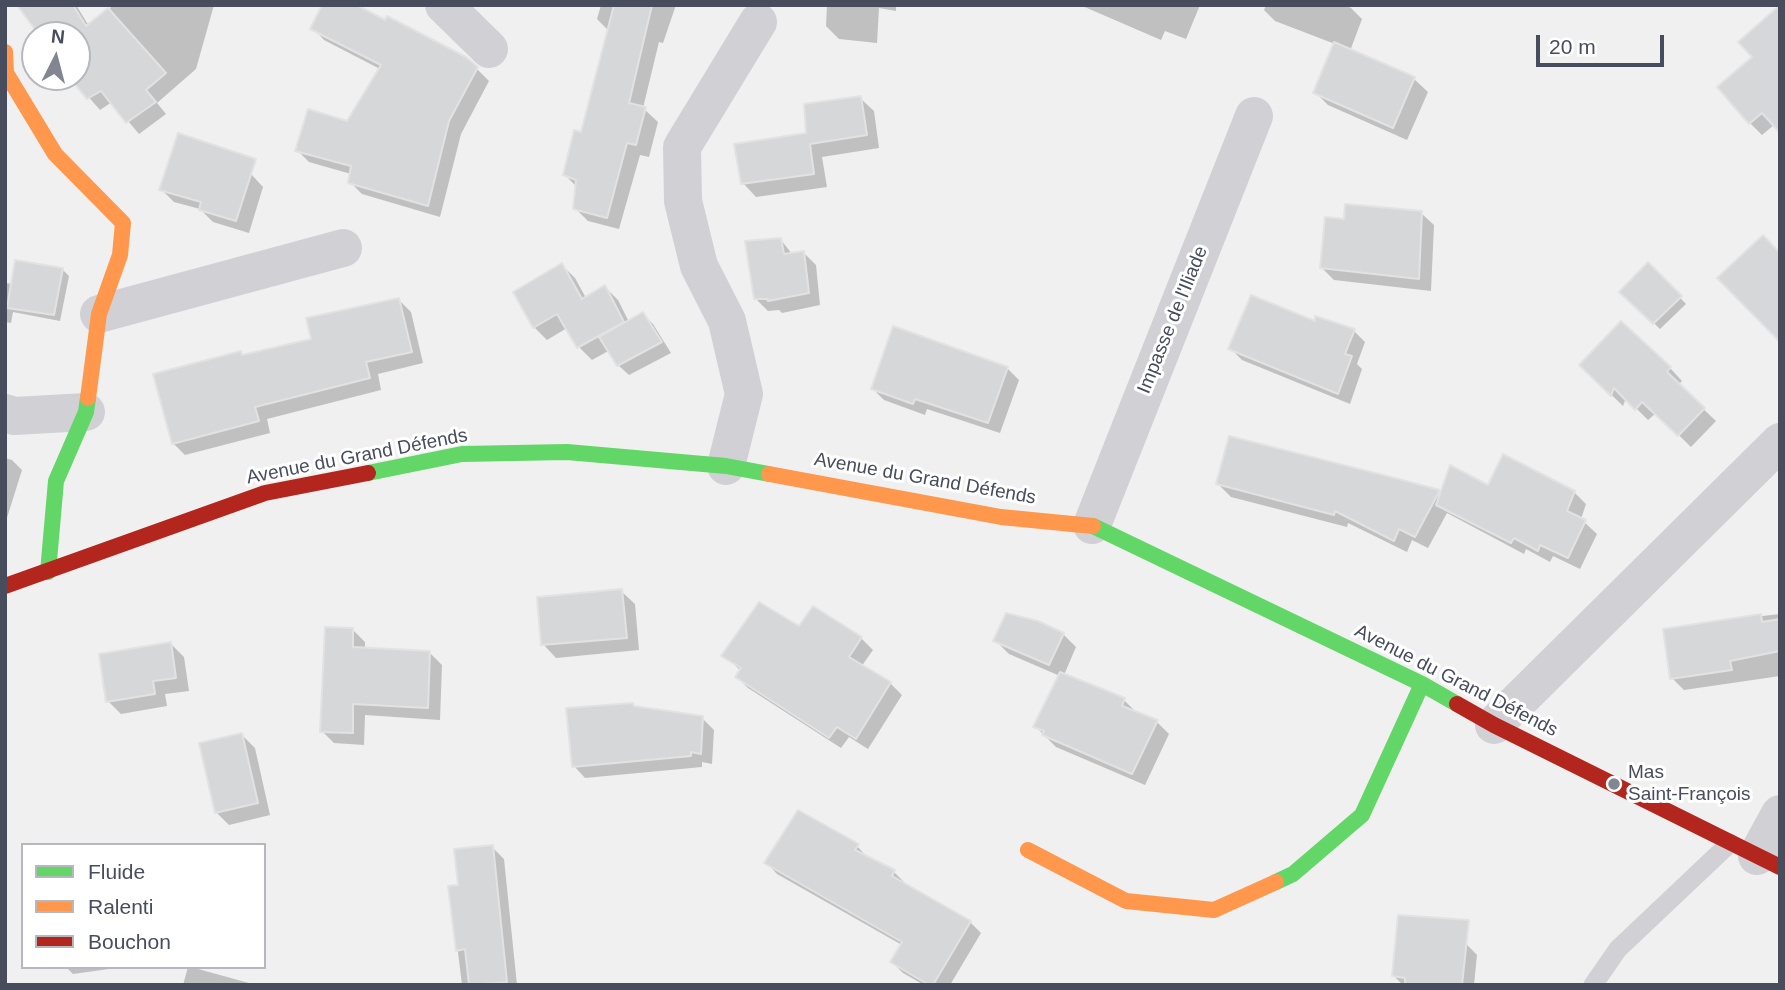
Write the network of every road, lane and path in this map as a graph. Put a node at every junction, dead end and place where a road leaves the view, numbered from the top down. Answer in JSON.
{"nodes":[{"id":1,"x":444,"y":5,"type":"edge"},
{"id":2,"x":758,"y":22,"type":"dead end"},
{"id":3,"x":489,"y":49,"type":"dead end"},
{"id":4,"x":5,"y":52,"type":"edge"},
{"id":5,"x":1254,"y":116,"type":"dead end"},
{"id":6,"x":343,"y":248,"type":"dead end"},
{"id":7,"x":99,"y":314,"type":"junction"},
{"id":8,"x":86,"y":412,"type":"junction"},
{"id":9,"x":5,"y":413,"type":"edge"},
{"id":10,"x":1780,"y":442,"type":"edge"},
{"id":11,"x":726,"y":466,"type":"junction"},
{"id":12,"x":1092,"y":525,"type":"junction"},
{"id":13,"x":48,"y":572,"type":"junction"},
{"id":14,"x":5,"y":586,"type":"edge"},
{"id":15,"x":1422,"y":684,"type":"junction"},
{"id":16,"x":1494,"y":725,"type":"junction"},
{"id":17,"x":1780,"y":814,"type":"edge"},
{"id":18,"x":1028,"y":850,"type":"dead end"},
{"id":19,"x":1756,"y":855,"type":"edge"},
{"id":20,"x":1593,"y":985,"type":"edge"}],
"edges":[{"from":1,"to":3,"type":"street"},
{"from":2,"to":11,"type":"street"},
{"from":4,"to":7,"type":"street"},
{"from":5,"to":12,"type":"street","name":"Impasse de l'Iliade"},
{"from":6,"to":7,"type":"street"},
{"from":7,"to":8,"type":"street"},
{"from":8,"to":9,"type":"street"},
{"from":8,"to":13,"type":"street"},
{"from":10,"to":16,"type":"street"},
{"from":11,"to":12,"type":"street","name":"Avenue du Grand Défends"},
{"from":11,"to":13,"type":"street","name":"Avenue du Grand Défends"},
{"from":12,"to":15,"type":"street","name":"Avenue du Grand Défends"},
{"from":13,"to":14,"type":"street","name":"Avenue du Grand Défends"},
{"from":15,"to":16,"type":"street","name":"Avenue du Grand Défends"},
{"from":15,"to":18,"type":"street"},
{"from":16,"to":19,"type":"street","name":"Avenue du Grand Défends"},
{"from":17,"to":19,"type":"street"},
{"from":19,"to":20,"type":"lane"}]}
